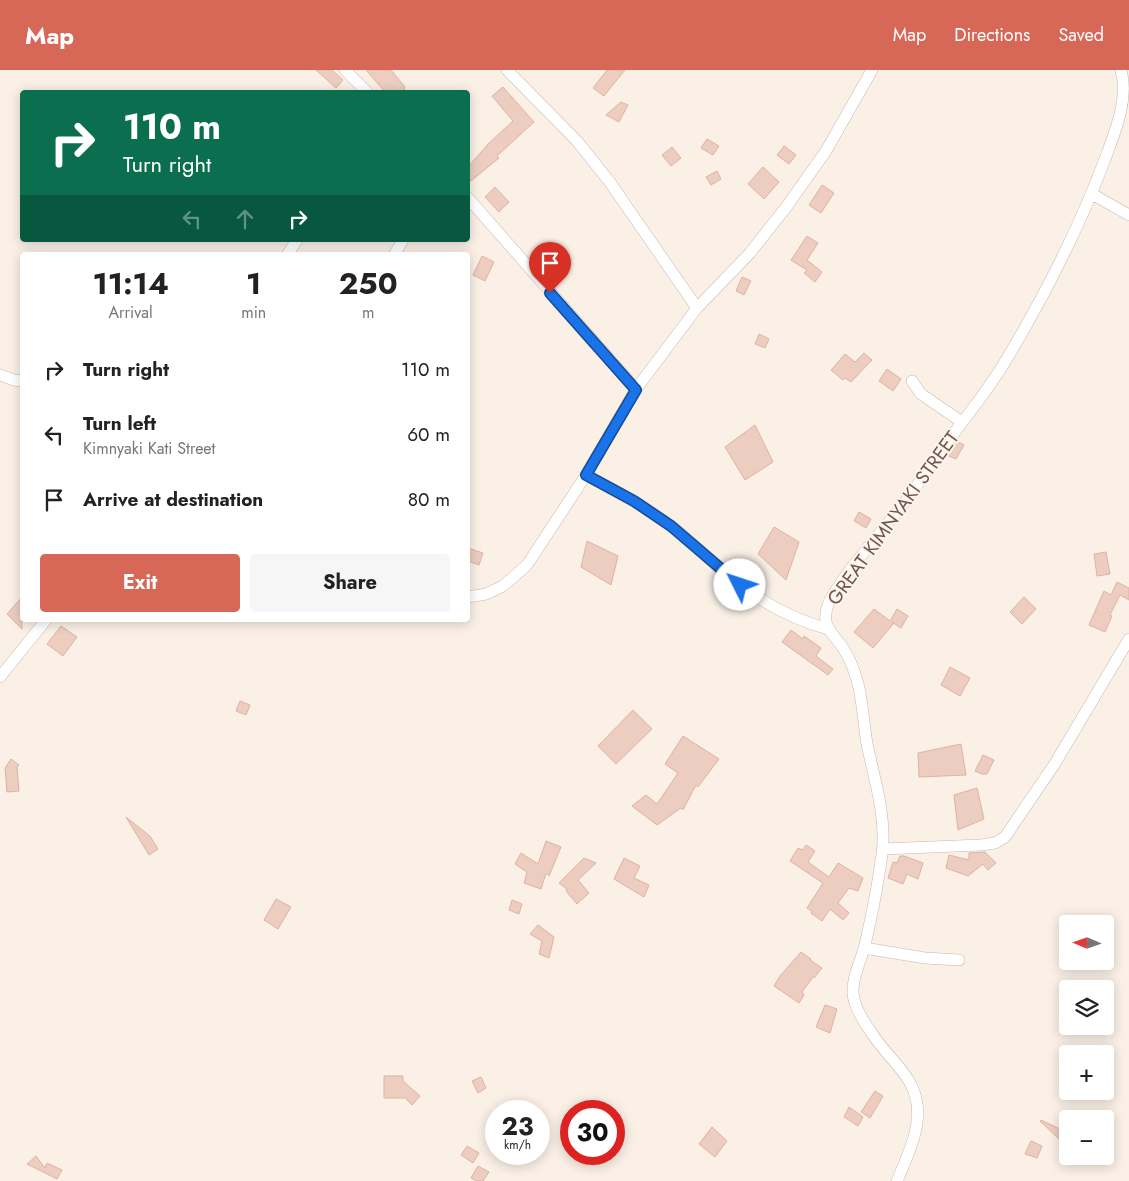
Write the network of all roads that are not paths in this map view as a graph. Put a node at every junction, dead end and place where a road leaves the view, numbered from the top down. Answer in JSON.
{"nodes":[{"id":1,"x":345,"y":70,"type":"edge"},
{"id":2,"x":507,"y":70,"type":"edge"},
{"id":3,"x":870,"y":71,"type":"edge"},
{"id":4,"x":1122,"y":71,"type":"edge"},
{"id":5,"x":365,"y":90,"type":"edge"},
{"id":6,"x":1092,"y":194,"type":"junction"},
{"id":7,"x":470,"y":200,"type":"edge"},
{"id":8,"x":1129,"y":215,"type":"edge"},
{"id":9,"x":697,"y":308,"type":"junction"},
{"id":10,"x":0,"y":375,"type":"edge"},
{"id":11,"x":20,"y":381,"type":"edge"},
{"id":12,"x":912,"y":381,"type":"dead end"},
{"id":13,"x":636,"y":390,"type":"junction"},
{"id":14,"x":962,"y":422,"type":"junction"},
{"id":15,"x":586,"y":475,"type":"junction"},
{"id":16,"x":470,"y":597,"type":"edge"},
{"id":17,"x":44,"y":622,"type":"edge"},
{"id":18,"x":828,"y":630,"type":"junction"},
{"id":19,"x":1129,"y":638,"type":"edge"},
{"id":20,"x":0,"y":678,"type":"edge"},
{"id":21,"x":883,"y":849,"type":"junction"},
{"id":22,"x":864,"y":948,"type":"junction"},
{"id":23,"x":958,"y":960,"type":"dead end"},
{"id":24,"x":897,"y":1181,"type":"edge"}],
"edges":[{"from":1,"to":5,"type":"street"},
{"from":2,"to":9,"type":"street"},
{"from":3,"to":9,"type":"street"},
{"from":4,"to":6,"type":"street","name":"GREAT KIMNYAKI STREET"},
{"from":6,"to":8,"type":"street"},
{"from":6,"to":14,"type":"street","name":"GREAT KIMNYAKI STREET"},
{"from":7,"to":13,"type":"street"},
{"from":9,"to":13,"type":"street"},
{"from":10,"to":11,"type":"street"},
{"from":12,"to":14,"type":"street"},
{"from":13,"to":15,"type":"street"},
{"from":14,"to":18,"type":"street","name":"GREAT KIMNYAKI STREET"},
{"from":15,"to":16,"type":"street"},
{"from":15,"to":18,"type":"street"},
{"from":17,"to":20,"type":"street"},
{"from":18,"to":21,"type":"street","name":"GREAT KIMNYAKI STREET"},
{"from":19,"to":21,"type":"street"},
{"from":21,"to":22,"type":"street","name":"GREAT KIMNYAKI STREET"},
{"from":22,"to":23,"type":"street"},
{"from":22,"to":24,"type":"street","name":"GREAT KIMNYAKI STREET"}]}
